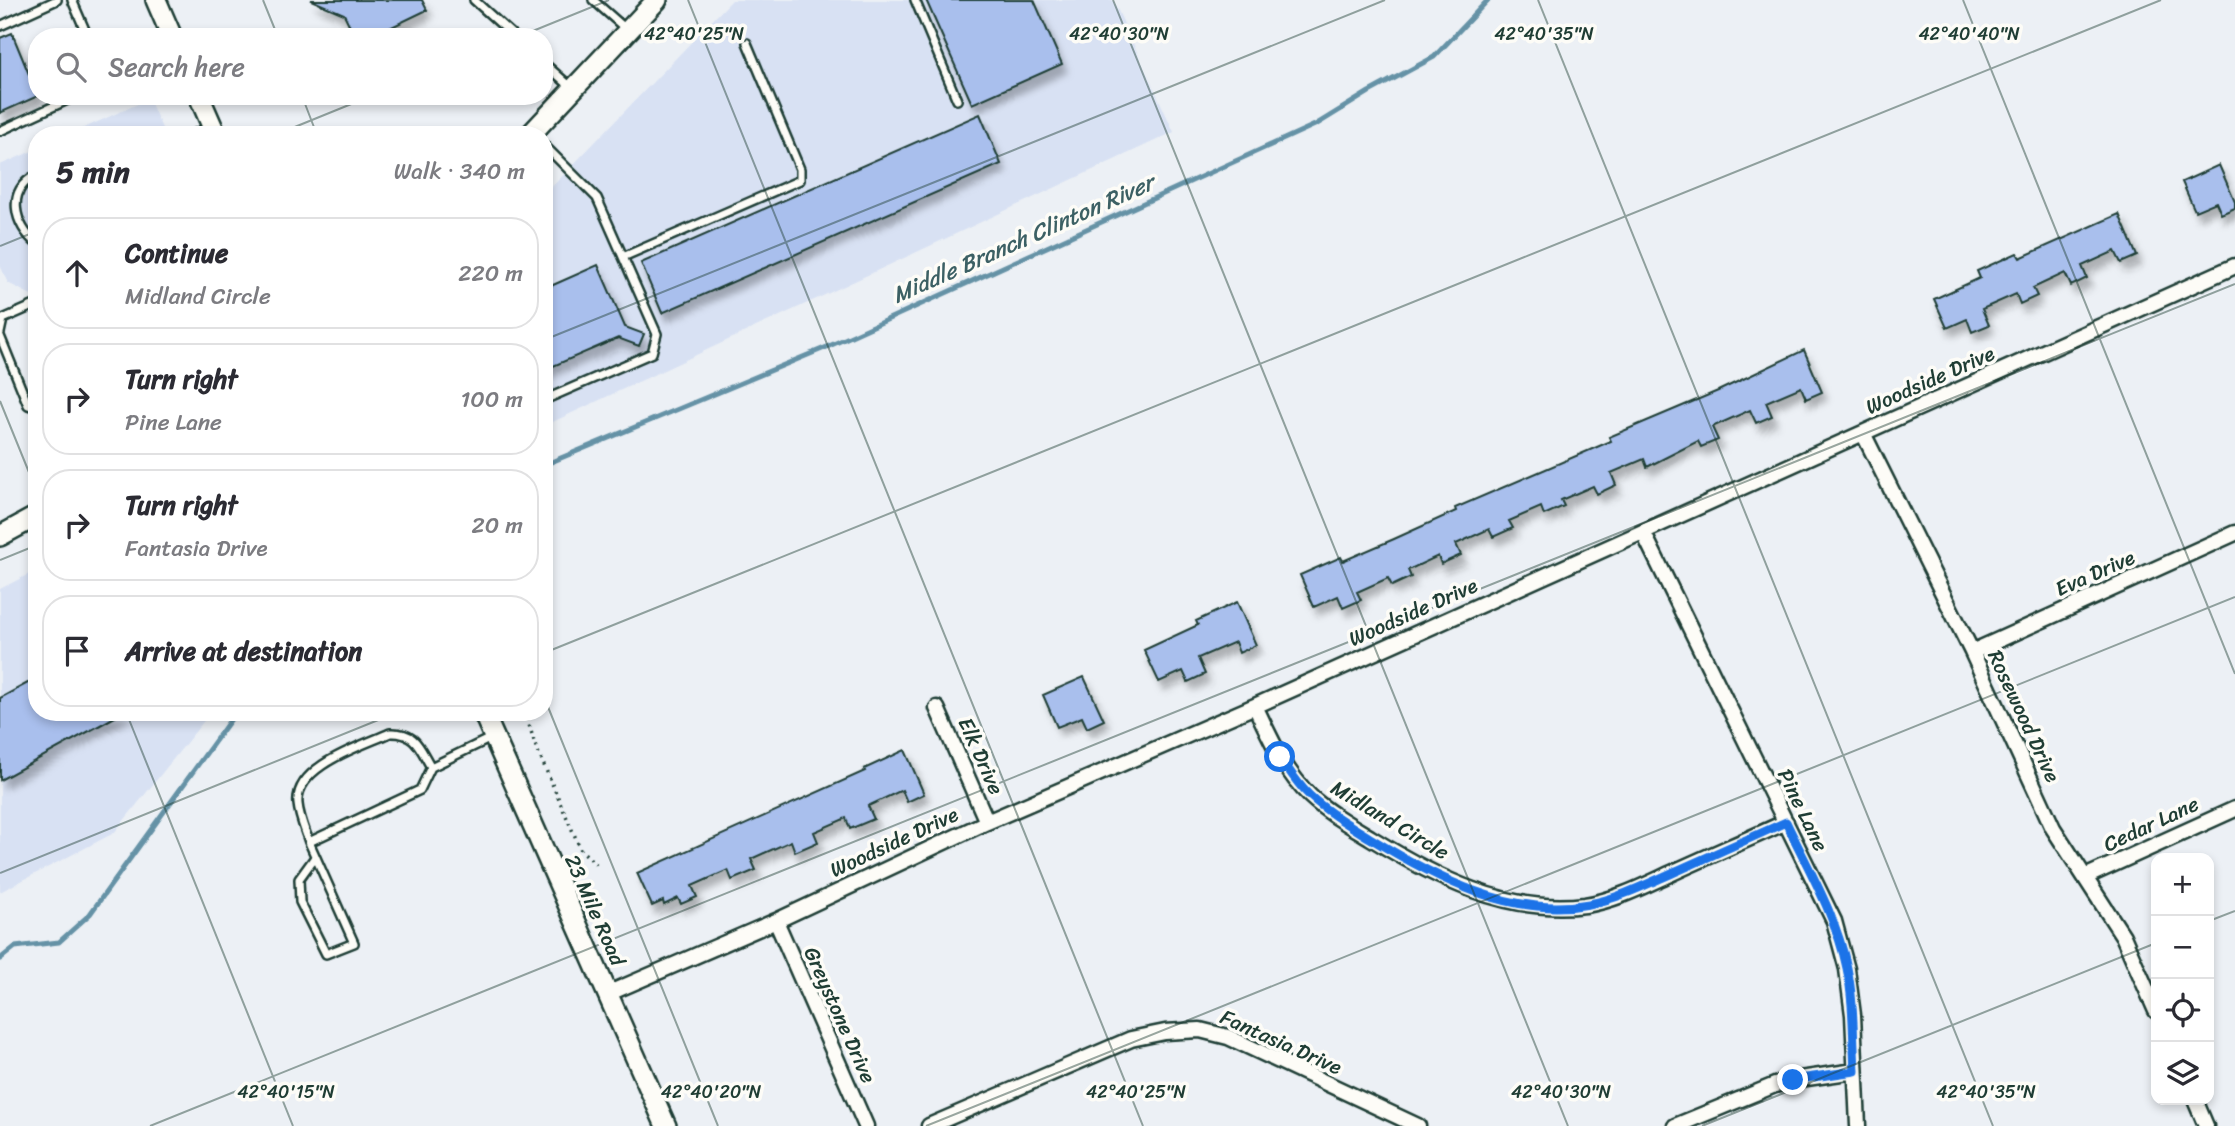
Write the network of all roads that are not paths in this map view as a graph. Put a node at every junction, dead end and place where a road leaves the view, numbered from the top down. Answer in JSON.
{"nodes":[{"id":1,"x":58,"y":0,"type":"edge"},
{"id":2,"x":72,"y":0,"type":"edge"},
{"id":3,"x":156,"y":0,"type":"edge"},
{"id":4,"x":474,"y":0,"type":"edge"},
{"id":5,"x":593,"y":0,"type":"edge"},
{"id":6,"x":657,"y":0,"type":"edge"},
{"id":7,"x":915,"y":0,"type":"edge"},
{"id":8,"x":0,"y":26,"type":"edge"},
{"id":9,"x":84,"y":28,"type":"edge"},
{"id":10,"x":168,"y":28,"type":"edge"},
{"id":11,"x":505,"y":28,"type":"edge"},
{"id":12,"x":628,"y":30,"type":"junction"},
{"id":13,"x":747,"y":43,"type":"dead end"},
{"id":14,"x":553,"y":71,"type":"edge"},
{"id":15,"x":574,"y":90,"type":"junction"},
{"id":16,"x":957,"y":100,"type":"dead end"},
{"id":17,"x":56,"y":105,"type":"edge"},
{"id":18,"x":206,"y":105,"type":"edge"},
{"id":19,"x":213,"y":126,"type":"edge"},
{"id":20,"x":544,"y":126,"type":"edge"},
{"id":21,"x":0,"y":131,"type":"edge"},
{"id":22,"x":553,"y":155,"type":"edge"},
{"id":23,"x":28,"y":179,"type":"edge"},
{"id":24,"x":28,"y":235,"type":"edge"},
{"id":25,"x":623,"y":257,"type":"junction"},
{"id":26,"x":2235,"y":266,"type":"edge"},
{"id":27,"x":28,"y":308,"type":"edge"},
{"id":28,"x":0,"y":334,"type":"edge"},
{"id":29,"x":553,"y":396,"type":"edge"},
{"id":30,"x":28,"y":403,"type":"edge"},
{"id":31,"x":1863,"y":433,"type":"junction"},
{"id":32,"x":28,"y":521,"type":"edge"},
{"id":33,"x":1643,"y":532,"type":"junction"},
{"id":34,"x":2235,"y":533,"type":"edge"},
{"id":35,"x":0,"y":536,"type":"edge"},
{"id":36,"x":1972,"y":652,"type":"junction"},
{"id":37,"x":1255,"y":706,"type":"junction"},
{"id":38,"x":937,"y":708,"type":"dead end"},
{"id":39,"x":487,"y":721,"type":"edge"},
{"id":40,"x":494,"y":737,"type":"junction"},
{"id":41,"x":431,"y":767,"type":"junction"},
{"id":42,"x":2235,"y":809,"type":"edge"},
{"id":43,"x":987,"y":822,"type":"junction"},
{"id":44,"x":1786,"y":822,"type":"junction"},
{"id":45,"x":309,"y":842,"type":"junction"},
{"id":46,"x":316,"y":857,"type":"junction"},
{"id":47,"x":2085,"y":877,"type":"junction"},
{"id":48,"x":776,"y":920,"type":"junction"},
{"id":49,"x":607,"y":994,"type":"junction"},
{"id":50,"x":2151,"y":1000,"type":"edge"},
{"id":51,"x":1855,"y":1071,"type":"junction"},
{"id":52,"x":666,"y":1126,"type":"edge"},
{"id":53,"x":866,"y":1126,"type":"edge"},
{"id":54,"x":929,"y":1126,"type":"edge"},
{"id":55,"x":1418,"y":1126,"type":"edge"},
{"id":56,"x":1675,"y":1126,"type":"edge"},
{"id":57,"x":1858,"y":1126,"type":"edge"}],
"edges":[{"from":1,"to":8,"type":"lane"},
{"from":2,"to":9,"type":"lane"},
{"from":3,"to":10,"type":"main road"},
{"from":4,"to":11,"type":"lane"},
{"from":5,"to":12,"type":"lane"},
{"from":6,"to":12,"type":"main road"},
{"from":7,"to":16,"type":"lane"},
{"from":12,"to":15,"type":"main road"},
{"from":13,"to":25,"type":"lane"},
{"from":14,"to":15,"type":"lane"},
{"from":15,"to":20,"type":"main road"},
{"from":17,"to":21,"type":"lane"},
{"from":18,"to":19,"type":"main road"},
{"from":22,"to":25,"type":"lane"},
{"from":23,"to":24,"type":"lane"},
{"from":25,"to":29,"type":"lane"},
{"from":26,"to":31,"type":"street","name":"Woodside Drive"},
{"from":27,"to":28,"type":"lane"},
{"from":28,"to":30,"type":"lane"},
{"from":31,"to":33,"type":"street","name":"Woodside Drive"},
{"from":31,"to":36,"type":"street","name":"Rosewood Drive"},
{"from":32,"to":35,"type":"main road"},
{"from":33,"to":37,"type":"street","name":"Woodside Drive"},
{"from":33,"to":44,"type":"street","name":"Pine Lane"},
{"from":34,"to":36,"type":"street","name":"Eva Drive"},
{"from":36,"to":47,"type":"street","name":"Rosewood Drive"},
{"from":37,"to":43,"type":"street","name":"Woodside Drive"},
{"from":37,"to":44,"type":"street","name":"Midland Circle"},
{"from":38,"to":43,"type":"street","name":"Elk Drive"},
{"from":39,"to":40,"type":"main road","name":"23 Mile Road"},
{"from":40,"to":41,"type":"lane"},
{"from":40,"to":49,"type":"main road","name":"23 Mile Road"},
{"from":41,"to":45,"type":"lane"},
{"from":41,"to":45,"type":"lane"},
{"from":42,"to":47,"type":"street","name":"Cedar Lane"},
{"from":43,"to":48,"type":"street","name":"Woodside Drive"},
{"from":44,"to":51,"type":"street","name":"Pine Lane"},
{"from":45,"to":46,"type":"lane"},
{"from":46,"to":46,"type":"lane"},
{"from":47,"to":50,"type":"street","name":"Rosewood Drive"},
{"from":48,"to":49,"type":"street","name":"Woodside Drive"},
{"from":48,"to":53,"type":"street","name":"Greystone Drive"},
{"from":49,"to":52,"type":"main road","name":"23 Mile Road"},
{"from":51,"to":56,"type":"street"},
{"from":51,"to":57,"type":"street","name":"Pine Lane"},
{"from":54,"to":55,"type":"street","name":"Fantasia Drive"}]}
